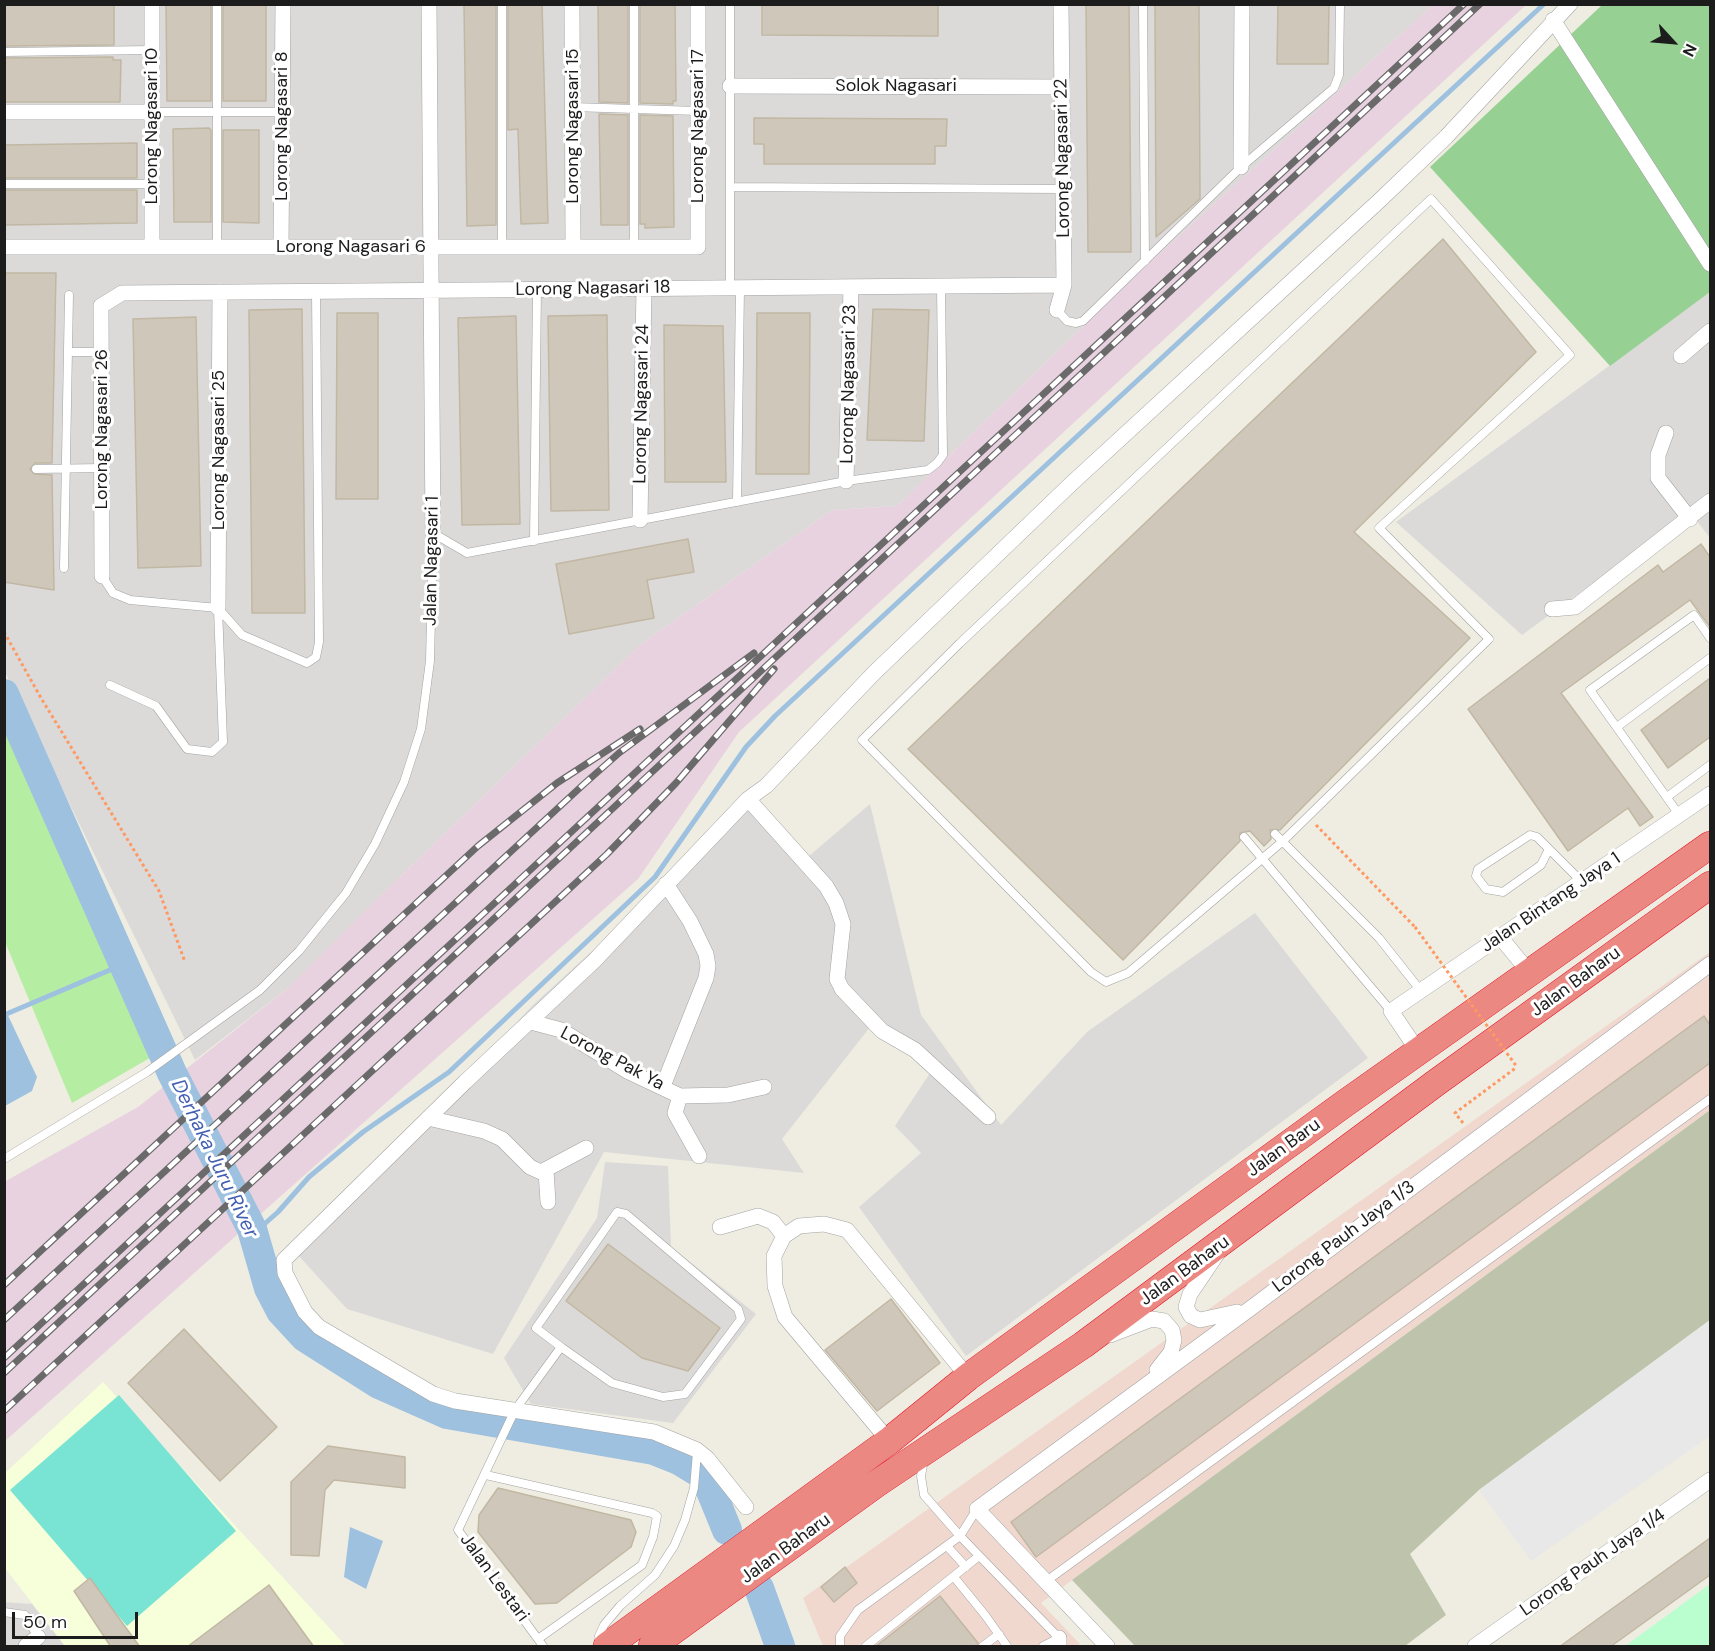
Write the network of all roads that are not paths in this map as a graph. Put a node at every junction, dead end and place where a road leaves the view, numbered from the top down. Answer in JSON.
{"nodes":[{"id":1,"x":152,"y":4,"type":"edge"},
{"id":2,"x":217,"y":4,"type":"edge"},
{"id":3,"x":283,"y":4,"type":"edge"},
{"id":4,"x":429,"y":4,"type":"edge"},
{"id":5,"x":502,"y":4,"type":"edge"},
{"id":6,"x":572,"y":4,"type":"edge"},
{"id":7,"x":634,"y":4,"type":"edge"},
{"id":8,"x":698,"y":4,"type":"edge"},
{"id":9,"x":730,"y":4,"type":"edge"},
{"id":10,"x":1061,"y":4,"type":"edge"},
{"id":11,"x":1143,"y":4,"type":"edge"},
{"id":12,"x":1242,"y":4,"type":"edge"},
{"id":13,"x":1340,"y":4,"type":"edge"},
{"id":14,"x":1570,"y":4,"type":"edge"},
{"id":15,"x":1553,"y":21,"type":"junction"},
{"id":16,"x":152,"y":50,"type":"junction"},
{"id":17,"x":4,"y":52,"type":"edge"},
{"id":18,"x":730,"y":86,"type":"junction"},
{"id":19,"x":1062,"y":87,"type":"junction"},
{"id":20,"x":572,"y":107,"type":"junction"},
{"id":21,"x":634,"y":109,"type":"junction"},
{"id":22,"x":698,"y":111,"type":"junction"},
{"id":23,"x":4,"y":112,"type":"edge"},
{"id":24,"x":152,"y":112,"type":"junction"},
{"id":25,"x":216,"y":112,"type":"junction"},
{"id":26,"x":282,"y":112,"type":"junction"},
{"id":27,"x":1241,"y":167,"type":"junction"},
{"id":28,"x":4,"y":184,"type":"edge"},
{"id":29,"x":152,"y":184,"type":"junction"},
{"id":30,"x":730,"y":186,"type":"junction"},
{"id":31,"x":1062,"y":189,"type":"junction"},
{"id":32,"x":4,"y":247,"type":"edge"},
{"id":33,"x":152,"y":247,"type":"junction"},
{"id":34,"x":217,"y":247,"type":"junction"},
{"id":35,"x":281,"y":247,"type":"junction"},
{"id":36,"x":430,"y":247,"type":"junction"},
{"id":37,"x":698,"y":247,"type":"joint"},
{"id":38,"x":502,"y":248,"type":"junction"},
{"id":39,"x":573,"y":248,"type":"junction"},
{"id":40,"x":634,"y":248,"type":"junction"},
{"id":41,"x":1145,"y":261,"type":"junction"},
{"id":42,"x":1710,"y":264,"type":"edge"},
{"id":43,"x":1065,"y":285,"type":"junction"},
{"id":44,"x":941,"y":286,"type":"junction"},
{"id":45,"x":851,"y":287,"type":"junction"},
{"id":46,"x":644,"y":288,"type":"junction"},
{"id":47,"x":735,"y":288,"type":"junction"},
{"id":48,"x":537,"y":289,"type":"junction"},
{"id":49,"x":431,"y":290,"type":"junction"},
{"id":50,"x":316,"y":291,"type":"junction"},
{"id":51,"x":220,"y":292,"type":"junction"},
{"id":52,"x":122,"y":293,"type":"joint"},
{"id":53,"x":69,"y":295,"type":"dead end"},
{"id":54,"x":1057,"y":310,"type":"joint"},
{"id":55,"x":1710,"y":331,"type":"edge"},
{"id":56,"x":69,"y":352,"type":"junction"},
{"id":57,"x":101,"y":352,"type":"junction"},
{"id":58,"x":1681,"y":356,"type":"dead end"},
{"id":59,"x":1666,"y":433,"type":"dead end"},
{"id":60,"x":102,"y":468,"type":"junction"},
{"id":61,"x":36,"y":469,"type":"dead end"},
{"id":62,"x":66,"y":469,"type":"junction"},
{"id":63,"x":846,"y":481,"type":"junction"},
{"id":64,"x":1710,"y":501,"type":"edge"},
{"id":65,"x":737,"y":502,"type":"junction"},
{"id":66,"x":1690,"y":519,"type":"junction"},
{"id":67,"x":640,"y":520,"type":"junction"},
{"id":68,"x":434,"y":532,"type":"junction"},
{"id":69,"x":534,"y":541,"type":"junction"},
{"id":70,"x":64,"y":568,"type":"dead end"},
{"id":71,"x":102,"y":576,"type":"joint"},
{"id":72,"x":218,"y":608,"type":"junction"},
{"id":73,"x":1552,"y":609,"type":"dead end"},
{"id":74,"x":1710,"y":638,"type":"edge"},
{"id":75,"x":1710,"y":658,"type":"edge"},
{"id":76,"x":110,"y":685,"type":"dead end"},
{"id":77,"x":1617,"y":727,"type":"junction"},
{"id":78,"x":1710,"y":765,"type":"edge"},
{"id":79,"x":1710,"y":794,"type":"edge"},
{"id":80,"x":1667,"y":797,"type":"junction"},
{"id":81,"x":748,"y":799,"type":"junction"},
{"id":82,"x":1680,"y":816,"type":"junction"},
{"id":83,"x":1275,"y":834,"type":"dead end"},
{"id":84,"x":1244,"y":837,"type":"dead end"},
{"id":85,"x":1283,"y":841,"type":"junction"},
{"id":86,"x":1710,"y":845,"type":"edge"},
{"id":87,"x":1549,"y":849,"type":"junction"},
{"id":88,"x":1262,"y":857,"type":"junction"},
{"id":89,"x":1582,"y":882,"type":"junction"},
{"id":90,"x":666,"y":884,"type":"junction"},
{"id":91,"x":1710,"y":885,"type":"edge"},
{"id":92,"x":1501,"y":938,"type":"junction"},
{"id":93,"x":1710,"y":964,"type":"edge"},
{"id":94,"x":1529,"y":972,"type":"junction"},
{"id":95,"x":1421,"y":991,"type":"junction"},
{"id":96,"x":1391,"y":1011,"type":"junction"},
{"id":97,"x":531,"y":1022,"type":"junction"},
{"id":98,"x":1418,"y":1052,"type":"junction"},
{"id":99,"x":663,"y":1086,"type":"junction"},
{"id":100,"x":764,"y":1087,"type":"dead end"},
{"id":101,"x":680,"y":1096,"type":"junction"},
{"id":102,"x":1710,"y":1099,"type":"edge"},
{"id":103,"x":988,"y":1117,"type":"dead end"},
{"id":104,"x":428,"y":1118,"type":"junction"},
{"id":105,"x":586,"y":1148,"type":"dead end"},
{"id":106,"x":699,"y":1156,"type":"dead end"},
{"id":107,"x":4,"y":1159,"type":"edge"},
{"id":108,"x":546,"y":1171,"type":"junction"},
{"id":109,"x":548,"y":1203,"type":"dead end"},
{"id":110,"x":720,"y":1227,"type":"dead end"},
{"id":111,"x":784,"y":1236,"type":"junction"},
{"id":112,"x":1226,"y":1242,"type":"junction"},
{"id":113,"x":1251,"y":1308,"type":"junction"},
{"id":114,"x":1083,"y":1345,"type":"junction"},
{"id":115,"x":561,"y":1347,"type":"junction"},
{"id":116,"x":968,"y":1377,"type":"junction"},
{"id":117,"x":1148,"y":1382,"type":"junction"},
{"id":118,"x":515,"y":1410,"type":"junction"},
{"id":119,"x":889,"y":1441,"type":"junction"},
{"id":120,"x":925,"y":1452,"type":"junction"},
{"id":121,"x":697,"y":1456,"type":"junction"},
{"id":122,"x":870,"y":1472,"type":"junction"},
{"id":123,"x":487,"y":1473,"type":"junction"},
{"id":124,"x":1710,"y":1480,"type":"edge"},
{"id":125,"x":746,"y":1507,"type":"dead end"},
{"id":126,"x":977,"y":1509,"type":"junction"},
{"id":127,"x":960,"y":1536,"type":"junction"},
{"id":128,"x":947,"y":1546,"type":"junction"},
{"id":129,"x":980,"y":1556,"type":"junction"},
{"id":130,"x":966,"y":1568,"type":"junction"},
{"id":131,"x":954,"y":1577,"type":"junction"},
{"id":132,"x":1045,"y":1582,"type":"junction"},
{"id":133,"x":4,"y":1612,"type":"edge"},
{"id":134,"x":999,"y":1634,"type":"junction"},
{"id":135,"x":840,"y":1636,"type":"junction"},
{"id":136,"x":32,"y":1642,"type":"edge"},
{"id":137,"x":1059,"y":1642,"type":"edge"},
{"id":138,"x":541,"y":1643,"type":"edge"},
{"id":139,"x":601,"y":1647,"type":"edge"},
{"id":140,"x":607,"y":1647,"type":"edge"},
{"id":141,"x":652,"y":1647,"type":"edge"},
{"id":142,"x":840,"y":1647,"type":"edge"},
{"id":143,"x":846,"y":1647,"type":"edge"},
{"id":144,"x":866,"y":1647,"type":"edge"},
{"id":145,"x":983,"y":1647,"type":"edge"},
{"id":146,"x":1007,"y":1647,"type":"edge"},
{"id":147,"x":1043,"y":1647,"type":"edge"},
{"id":148,"x":1107,"y":1647,"type":"edge"},
{"id":149,"x":1475,"y":1647,"type":"edge"}],
"edges":[{"from":1,"to":16,"type":"street","name":"Lorong Nagasari 10"},
{"from":2,"to":25,"type":"lane"},
{"from":3,"to":26,"type":"street","name":"Lorong Nagasari 8"},
{"from":4,"to":36,"type":"street","name":"Jalan Nagasari 1"},
{"from":5,"to":38,"type":"lane"},
{"from":6,"to":20,"type":"street","name":"Lorong Nagasari 15"},
{"from":7,"to":21,"type":"lane"},
{"from":8,"to":22,"type":"street","name":"Lorong Nagasari 17"},
{"from":9,"to":18,"type":"lane"},
{"from":10,"to":19,"type":"street","name":"Lorong Nagasari 22"},
{"from":11,"to":41,"type":"lane"},
{"from":12,"to":27,"type":"street"},
{"from":13,"to":27,"type":"lane"},
{"from":14,"to":15,"type":"street"},
{"from":15,"to":42,"type":"street"},
{"from":15,"to":81,"type":"street"},
{"from":16,"to":17,"type":"lane"},
{"from":16,"to":24,"type":"street","name":"Lorong Nagasari 10"},
{"from":18,"to":19,"type":"street","name":"Solok Nagasari"},
{"from":18,"to":30,"type":"lane"},
{"from":19,"to":31,"type":"street","name":"Lorong Nagasari 22"},
{"from":20,"to":21,"type":"lane"},
{"from":20,"to":39,"type":"street","name":"Lorong Nagasari 15"},
{"from":21,"to":22,"type":"lane"},
{"from":21,"to":40,"type":"lane"},
{"from":22,"to":37,"type":"street","name":"Lorong Nagasari 17"},
{"from":23,"to":24,"type":"street"},
{"from":24,"to":25,"type":"lane"},
{"from":24,"to":29,"type":"street","name":"Lorong Nagasari 10"},
{"from":25,"to":26,"type":"lane"},
{"from":25,"to":34,"type":"lane"},
{"from":26,"to":35,"type":"street","name":"Lorong Nagasari 8"},
{"from":27,"to":41,"type":"lane"},
{"from":28,"to":29,"type":"lane"},
{"from":29,"to":33,"type":"street","name":"Lorong Nagasari 10"},
{"from":30,"to":31,"type":"lane"},
{"from":30,"to":47,"type":"lane"},
{"from":31,"to":43,"type":"street","name":"Lorong Nagasari 22"},
{"from":32,"to":33,"type":"street","name":"Lorong Nagasari 6"},
{"from":33,"to":34,"type":"street","name":"Lorong Nagasari 6"},
{"from":34,"to":35,"type":"street","name":"Lorong Nagasari 6"},
{"from":35,"to":36,"type":"street","name":"Lorong Nagasari 6"},
{"from":36,"to":38,"type":"street","name":"Lorong Nagasari 6"},
{"from":36,"to":49,"type":"street","name":"Jalan Nagasari 1"},
{"from":37,"to":40,"type":"street","name":"Lorong Nagasari 6"},
{"from":38,"to":39,"type":"street","name":"Lorong Nagasari 6"},
{"from":39,"to":40,"type":"street","name":"Lorong Nagasari 6"},
{"from":41,"to":54,"type":"lane"},
{"from":43,"to":44,"type":"street","name":"Lorong Nagasari 18"},
{"from":43,"to":54,"type":"street","name":"Lorong Nagasari 22"},
{"from":44,"to":45,"type":"street","name":"Lorong Nagasari 18"},
{"from":44,"to":63,"type":"lane"},
{"from":45,"to":47,"type":"street","name":"Lorong Nagasari 18"},
{"from":45,"to":63,"type":"street","name":"Lorong Nagasari 23"},
{"from":46,"to":47,"type":"street","name":"Lorong Nagasari 18"},
{"from":46,"to":48,"type":"street","name":"Lorong Nagasari 18"},
{"from":46,"to":67,"type":"street","name":"Lorong Nagasari 24"},
{"from":47,"to":65,"type":"lane"},
{"from":48,"to":49,"type":"street","name":"Lorong Nagasari 18"},
{"from":48,"to":69,"type":"lane"},
{"from":49,"to":50,"type":"street","name":"Lorong Nagasari 18"},
{"from":49,"to":68,"type":"street","name":"Jalan Nagasari 1"},
{"from":50,"to":51,"type":"street","name":"Lorong Nagasari 18"},
{"from":50,"to":72,"type":"lane"},
{"from":51,"to":52,"type":"street","name":"Lorong Nagasari 18"},
{"from":51,"to":72,"type":"street","name":"Lorong Nagasari 25"},
{"from":52,"to":57,"type":"street","name":"Lorong Nagasari 26"},
{"from":53,"to":56,"type":"lane"},
{"from":55,"to":58,"type":"street"},
{"from":56,"to":57,"type":"lane"},
{"from":56,"to":62,"type":"lane"},
{"from":57,"to":60,"type":"street","name":"Lorong Nagasari 26"},
{"from":59,"to":66,"type":"street"},
{"from":60,"to":62,"type":"lane"},
{"from":60,"to":71,"type":"street","name":"Lorong Nagasari 26"},
{"from":61,"to":62,"type":"lane"},
{"from":62,"to":70,"type":"lane"},
{"from":63,"to":65,"type":"lane"},
{"from":64,"to":66,"type":"street"},
{"from":65,"to":67,"type":"lane"},
{"from":66,"to":73,"type":"street"},
{"from":67,"to":69,"type":"lane"},
{"from":68,"to":69,"type":"lane"},
{"from":68,"to":107,"type":"lane","name":"Jalan Nagasari 1"},
{"from":71,"to":72,"type":"lane"},
{"from":72,"to":76,"type":"lane"},
{"from":74,"to":77,"type":"lane"},
{"from":75,"to":77,"type":"lane"},
{"from":77,"to":80,"type":"lane"},
{"from":78,"to":80,"type":"lane"},
{"from":79,"to":82,"type":"street","name":"Jalan Bintang Jaya 1"},
{"from":80,"to":82,"type":"lane"},
{"from":81,"to":90,"type":"street"},
{"from":81,"to":103,"type":"street"},
{"from":82,"to":89,"type":"street","name":"Jalan Bintang Jaya 1"},
{"from":83,"to":85,"type":"lane"},
{"from":84,"to":88,"type":"lane"},
{"from":85,"to":88,"type":"lane"},
{"from":85,"to":88,"type":"lane"},
{"from":85,"to":95,"type":"lane"},
{"from":86,"to":94,"type":"highway","name":"Jalan Baru"},
{"from":87,"to":87,"type":"lane"},
{"from":87,"to":89,"type":"lane"},
{"from":88,"to":96,"type":"lane"},
{"from":89,"to":92,"type":"street","name":"Jalan Bintang Jaya 1"},
{"from":90,"to":97,"type":"street"},
{"from":90,"to":99,"type":"street"},
{"from":91,"to":112,"type":"highway","name":"Jalan Baharu"},
{"from":92,"to":94,"type":"street"},
{"from":92,"to":95,"type":"street","name":"Jalan Bintang Jaya 1"},
{"from":93,"to":113,"type":"street","name":"Lorong Pauh Jaya 1/3"},
{"from":94,"to":98,"type":"highway","name":"Jalan Baru"},
{"from":95,"to":96,"type":"street","name":"Jalan Bintang Jaya 1"},
{"from":96,"to":98,"type":"street"},
{"from":97,"to":99,"type":"street","name":"Lorong Pak Ya"},
{"from":97,"to":104,"type":"street"},
{"from":98,"to":116,"type":"highway","name":"Jalan Baru"},
{"from":99,"to":101,"type":"street","name":"Lorong Pak Ya"},
{"from":100,"to":101,"type":"street","name":"Lorong Pak Ya"},
{"from":101,"to":106,"type":"street"},
{"from":102,"to":132,"type":"lane"},
{"from":104,"to":108,"type":"street"},
{"from":104,"to":118,"type":"street"},
{"from":105,"to":108,"type":"street"},
{"from":108,"to":109,"type":"street"},
{"from":110,"to":111,"type":"street"},
{"from":111,"to":116,"type":"street"},
{"from":111,"to":119,"type":"street"},
{"from":112,"to":113,"type":"street"},
{"from":112,"to":114,"type":"highway","name":"Jalan Baharu"},
{"from":113,"to":117,"type":"street","name":"Lorong Pauh Jaya 1/3"},
{"from":114,"to":117,"type":"street"},
{"from":114,"to":120,"type":"highway","name":"Jalan Baharu"},
{"from":115,"to":115,"type":"lane"},
{"from":115,"to":118,"type":"lane","name":"Jalan Lestari"},
{"from":116,"to":119,"type":"highway","name":"Jalan Baru"},
{"from":117,"to":126,"type":"street","name":"Lorong Pauh Jaya 1/3"},
{"from":118,"to":121,"type":"street"},
{"from":118,"to":123,"type":"lane","name":"Jalan Lestari"},
{"from":119,"to":122,"type":"highway","name":"Jalan Baru"},
{"from":120,"to":122,"type":"highway","name":"Jalan Baharu"},
{"from":120,"to":127,"type":"lane"},
{"from":121,"to":125,"type":"street"},
{"from":121,"to":139,"type":"lane"},
{"from":122,"to":140,"type":"highway","name":"Jalan Baharu"},
{"from":122,"to":141,"type":"highway","name":"Jalan Baharu"},
{"from":123,"to":138,"type":"lane","name":"Jalan Lestari"},
{"from":123,"to":138,"type":"lane"},
{"from":124,"to":149,"type":"street","name":"Lorong Pauh Jaya 1/4"},
{"from":126,"to":127,"type":"lane"},
{"from":126,"to":132,"type":"street"},
{"from":127,"to":128,"type":"lane"},
{"from":127,"to":129,"type":"lane"},
{"from":128,"to":130,"type":"lane"},
{"from":128,"to":135,"type":"lane"},
{"from":129,"to":130,"type":"lane"},
{"from":129,"to":137,"type":"lane"},
{"from":130,"to":131,"type":"lane"},
{"from":131,"to":134,"type":"lane"},
{"from":131,"to":144,"type":"lane"},
{"from":132,"to":148,"type":"street"},
{"from":133,"to":136,"type":"lane"},
{"from":134,"to":145,"type":"lane"},
{"from":134,"to":146,"type":"lane"},
{"from":135,"to":142,"type":"lane"},
{"from":135,"to":143,"type":"lane"},
{"from":137,"to":147,"type":"lane"}]}
